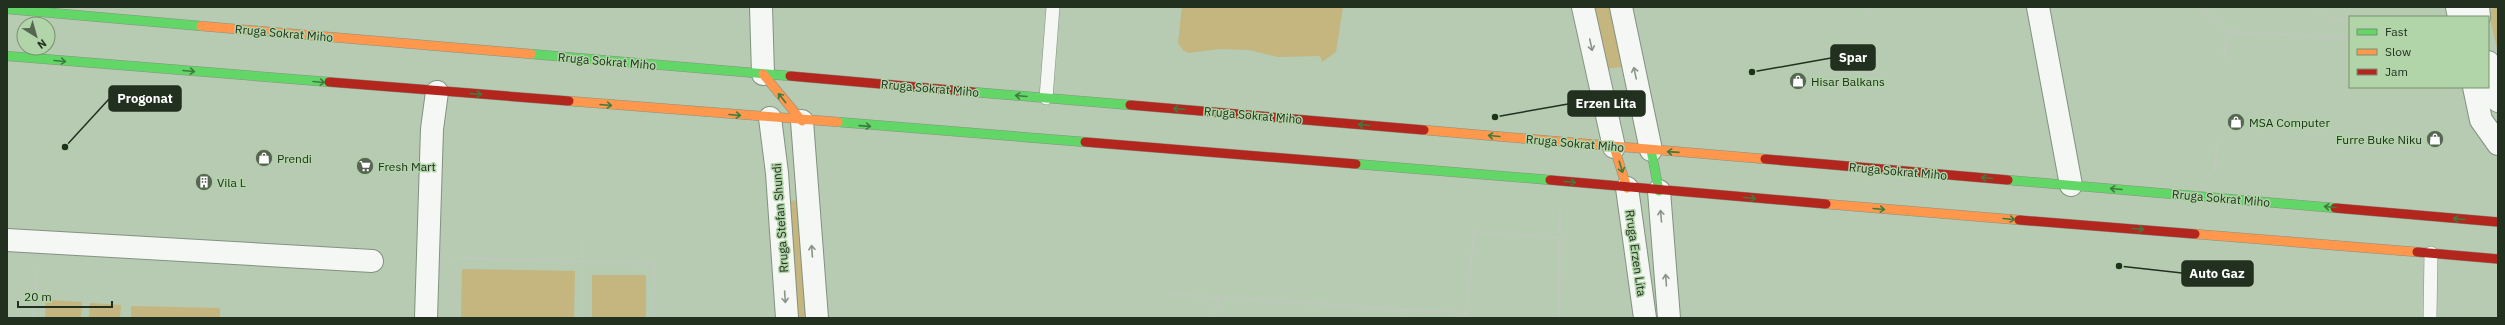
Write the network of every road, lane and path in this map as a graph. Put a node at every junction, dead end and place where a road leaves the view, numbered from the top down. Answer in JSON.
{"nodes":[{"id":1,"x":762,"y":7,"type":"edge"},
{"id":2,"x":1053,"y":7,"type":"edge"},
{"id":3,"x":1583,"y":7,"type":"edge"},
{"id":4,"x":1621,"y":7,"type":"edge"},
{"id":5,"x":1868,"y":7,"type":"edge"},
{"id":6,"x":2038,"y":7,"type":"edge"},
{"id":7,"x":2199,"y":7,"type":"edge"},
{"id":8,"x":2314,"y":7,"type":"edge"},
{"id":9,"x":7,"y":9,"type":"edge"},
{"id":10,"x":1870,"y":15,"type":"dead end"},
{"id":11,"x":2349,"y":20,"type":"edge"},
{"id":12,"x":2227,"y":32,"type":"junction"},
{"id":13,"x":2349,"y":36,"type":"edge"},
{"id":14,"x":7,"y":56,"type":"edge"},
{"id":15,"x":2224,"y":60,"type":"dead end"},
{"id":16,"x":2489,"y":66,"type":"edge"},
{"id":17,"x":763,"y":74,"type":"junction"},
{"id":18,"x":2474,"y":88,"type":"edge"},
{"id":19,"x":437,"y":92,"type":"junction"},
{"id":20,"x":1046,"y":98,"type":"junction"},
{"id":21,"x":2498,"y":101,"type":"edge"},
{"id":22,"x":768,"y":106,"type":"junction"},
{"id":23,"x":802,"y":121,"type":"junction"},
{"id":24,"x":2217,"y":139,"type":"dead end"},
{"id":25,"x":2498,"y":144,"type":"edge"},
{"id":26,"x":1614,"y":147,"type":"junction"},
{"id":27,"x":1651,"y":150,"type":"junction"},
{"id":28,"x":2216,"y":157,"type":"dead end"},
{"id":29,"x":2071,"y":186,"type":"junction"},
{"id":30,"x":1627,"y":188,"type":"junction"},
{"id":31,"x":1659,"y":190,"type":"junction"},
{"id":32,"x":1560,"y":204,"type":"dead end"},
{"id":33,"x":2498,"y":222,"type":"edge"},
{"id":34,"x":1560,"y":238,"type":"junction"},
{"id":35,"x":582,"y":239,"type":"dead end"},
{"id":36,"x":7,"y":240,"type":"edge"},
{"id":37,"x":2431,"y":253,"type":"junction"},
{"id":38,"x":426,"y":257,"type":"junction"},
{"id":39,"x":2498,"y":259,"type":"edge"},
{"id":40,"x":372,"y":261,"type":"dead end"},
{"id":41,"x":581,"y":262,"type":"junction"},
{"id":42,"x":35,"y":288,"type":"dead end"},
{"id":43,"x":1168,"y":294,"type":"dead end"},
{"id":44,"x":1217,"y":297,"type":"junction"},
{"id":45,"x":1403,"y":310,"type":"junction"},
{"id":46,"x":1465,"y":313,"type":"junction"},
{"id":47,"x":33,"y":318,"type":"edge"},
{"id":48,"x":426,"y":318,"type":"edge"},
{"id":49,"x":582,"y":318,"type":"edge"},
{"id":50,"x":653,"y":318,"type":"edge"},
{"id":51,"x":787,"y":318,"type":"edge"},
{"id":52,"x":817,"y":318,"type":"edge"},
{"id":53,"x":1215,"y":318,"type":"edge"},
{"id":54,"x":1402,"y":318,"type":"edge"},
{"id":55,"x":1465,"y":318,"type":"edge"},
{"id":56,"x":1559,"y":318,"type":"edge"},
{"id":57,"x":1645,"y":318,"type":"edge"},
{"id":58,"x":1669,"y":318,"type":"edge"},
{"id":59,"x":2430,"y":318,"type":"edge"}],
"edges":[{"from":1,"to":17,"type":"street"},
{"from":2,"to":20,"type":"lane"},
{"from":3,"to":26,"type":"street","one_way":true},
{"from":27,"to":4,"type":"street","one_way":true},
{"from":5,"to":10,"type":"path"},
{"from":6,"to":29,"type":"street"},
{"from":7,"to":12,"type":"path"},
{"from":8,"to":11,"type":"path"},
{"from":9,"to":17,"type":"main road","name":"Rruga Sokrat Miho"},
{"from":12,"to":13,"type":"path"},
{"from":12,"to":15,"type":"path"},
{"from":14,"to":19,"type":"main road","one_way":true},
{"from":16,"to":21,"type":"street"},
{"from":20,"to":17,"type":"main road","name":"Rruga Sokrat Miho","one_way":true},
{"from":17,"to":22,"type":"main road"},
{"from":23,"to":17,"type":"main road","one_way":true},
{"from":18,"to":25,"type":"street"},
{"from":19,"to":22,"type":"main road","one_way":true},
{"from":19,"to":38,"type":"street"},
{"from":26,"to":20,"type":"main road","name":"Rruga Sokrat Miho","one_way":true},
{"from":22,"to":23,"type":"main road"},
{"from":22,"to":51,"type":"street","name":"Rruga Stefan Shundi","one_way":true},
{"from":23,"to":30,"type":"main road","one_way":true},
{"from":52,"to":23,"type":"street","one_way":true},
{"from":24,"to":28,"type":"path"},
{"from":26,"to":27,"type":"main road","name":"Rruga Sokrat Miho"},
{"from":26,"to":30,"type":"main road","one_way":true},
{"from":29,"to":27,"type":"main road","name":"Rruga Sokrat Miho","one_way":true},
{"from":27,"to":31,"type":"main road"},
{"from":33,"to":29,"type":"main road","name":"Rruga Sokrat Miho","one_way":true},
{"from":30,"to":31,"type":"main road"},
{"from":30,"to":57,"type":"street","name":"Rruga Erzen Lita"},
{"from":31,"to":37,"type":"main road","one_way":true},
{"from":58,"to":31,"type":"street","name":"Rruga Erzen Lita","one_way":true},
{"from":32,"to":34,"type":"path"},
{"from":34,"to":46,"type":"path"},
{"from":34,"to":56,"type":"path"},
{"from":35,"to":41,"type":"path"},
{"from":36,"to":40,"type":"street"},
{"from":37,"to":39,"type":"main road"},
{"from":37,"to":59,"type":"lane"},
{"from":38,"to":41,"type":"path"},
{"from":38,"to":48,"type":"street"},
{"from":41,"to":49,"type":"path"},
{"from":41,"to":50,"type":"path"},
{"from":42,"to":47,"type":"path"},
{"from":43,"to":44,"type":"path"},
{"from":44,"to":45,"type":"path"},
{"from":44,"to":53,"type":"path"},
{"from":45,"to":46,"type":"path"},
{"from":45,"to":54,"type":"path"},
{"from":46,"to":55,"type":"path"}]}
